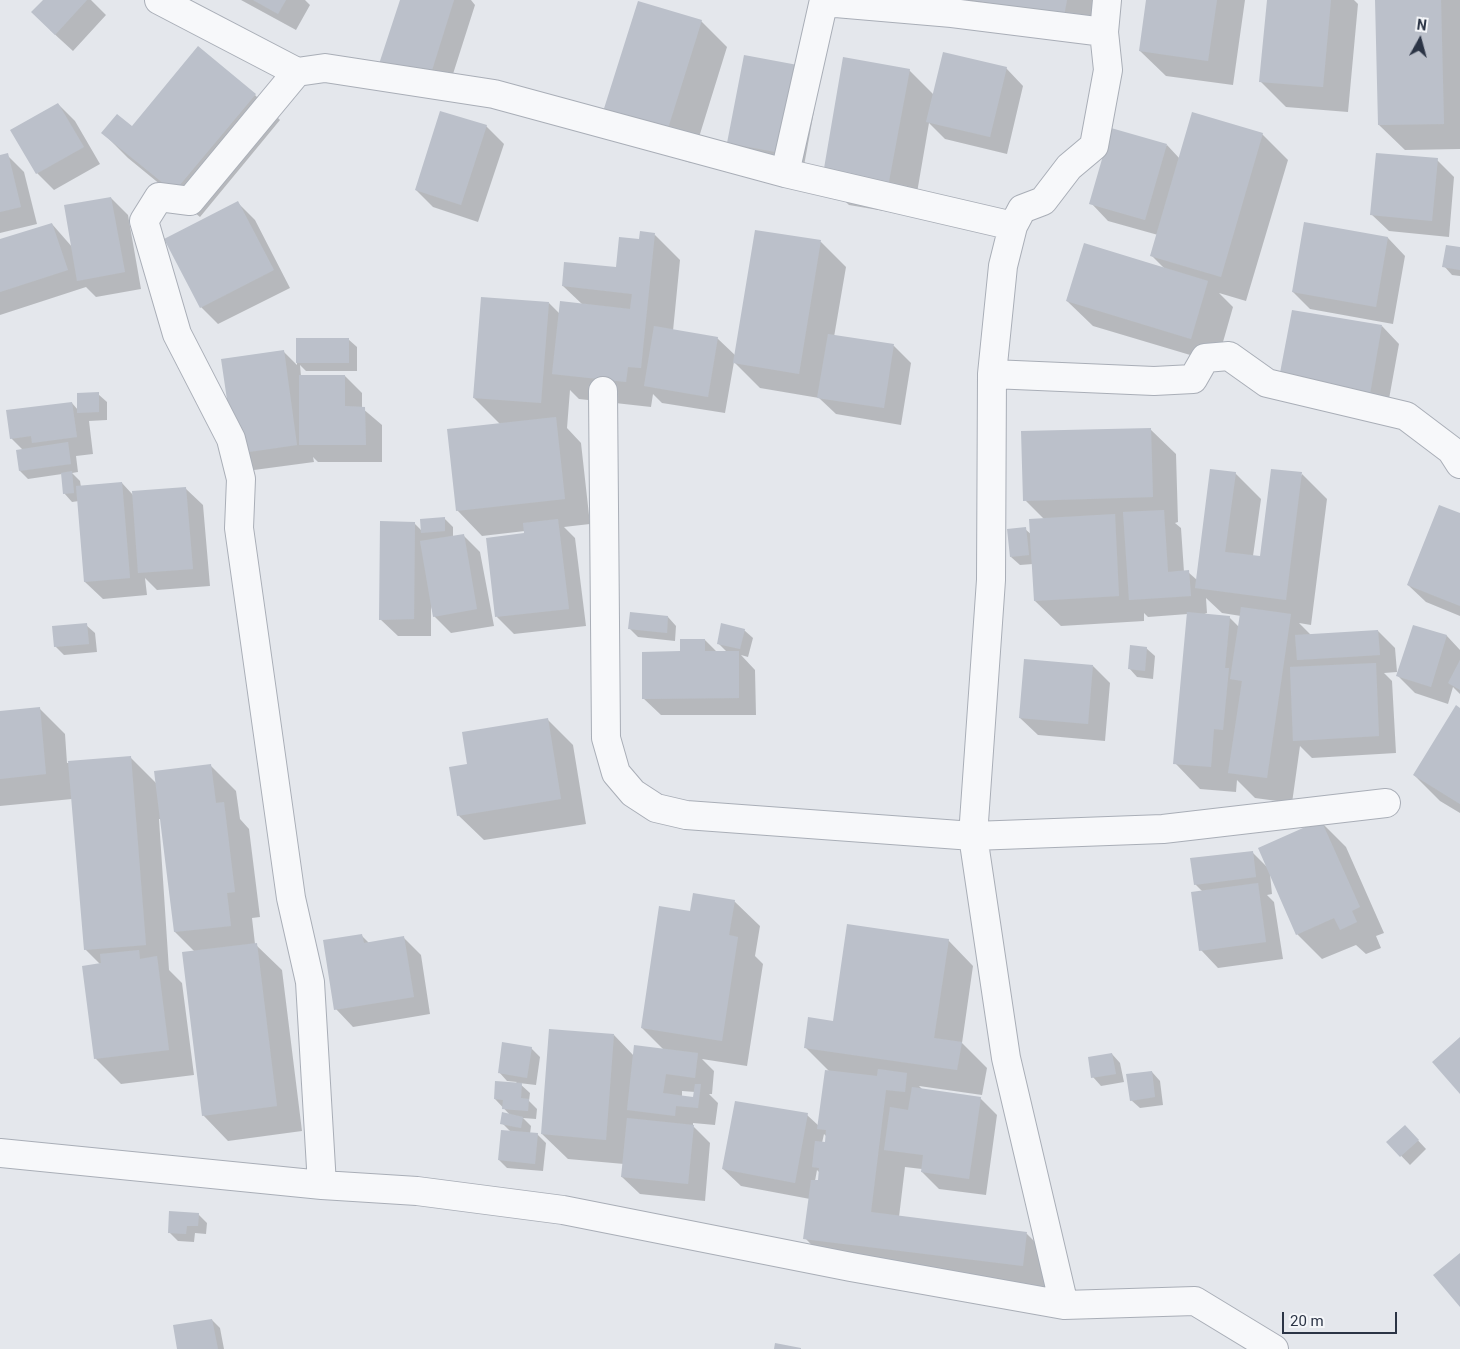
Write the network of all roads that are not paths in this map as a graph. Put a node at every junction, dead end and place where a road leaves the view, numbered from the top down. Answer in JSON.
{"nodes":[{"id":1,"x":159,"y":0,"type":"edge"},
{"id":2,"x":1107,"y":0,"type":"edge"},
{"id":3,"x":824,"y":1,"type":"edge"},
{"id":4,"x":1104,"y":32,"type":"junction"},
{"id":5,"x":297,"y":72,"type":"junction"},
{"id":6,"x":785,"y":173,"type":"junction"},
{"id":7,"x":1013,"y":226,"type":"junction"},
{"id":8,"x":992,"y":374,"type":"junction"},
{"id":9,"x":603,"y":391,"type":"dead end"},
{"id":10,"x":1460,"y":464,"type":"edge"},
{"id":11,"x":1386,"y":803,"type":"dead end"},
{"id":12,"x":973,"y":836,"type":"junction"},
{"id":13,"x":0,"y":1153,"type":"edge"},
{"id":14,"x":322,"y":1185,"type":"junction"},
{"id":15,"x":1064,"y":1304,"type":"junction"},
{"id":16,"x":1274,"y":1349,"type":"edge"}],
"edges":[{"from":1,"to":5,"type":"street"},
{"from":2,"to":4,"type":"street"},
{"from":3,"to":4,"type":"street"},
{"from":3,"to":6,"type":"street"},
{"from":4,"to":7,"type":"street"},
{"from":5,"to":6,"type":"street"},
{"from":5,"to":14,"type":"street"},
{"from":6,"to":7,"type":"street"},
{"from":7,"to":8,"type":"street"},
{"from":8,"to":10,"type":"street"},
{"from":8,"to":12,"type":"street"},
{"from":9,"to":12,"type":"street"},
{"from":11,"to":12,"type":"street"},
{"from":12,"to":15,"type":"street"},
{"from":13,"to":14,"type":"street"},
{"from":14,"to":15,"type":"street"},
{"from":15,"to":16,"type":"street"}]}
